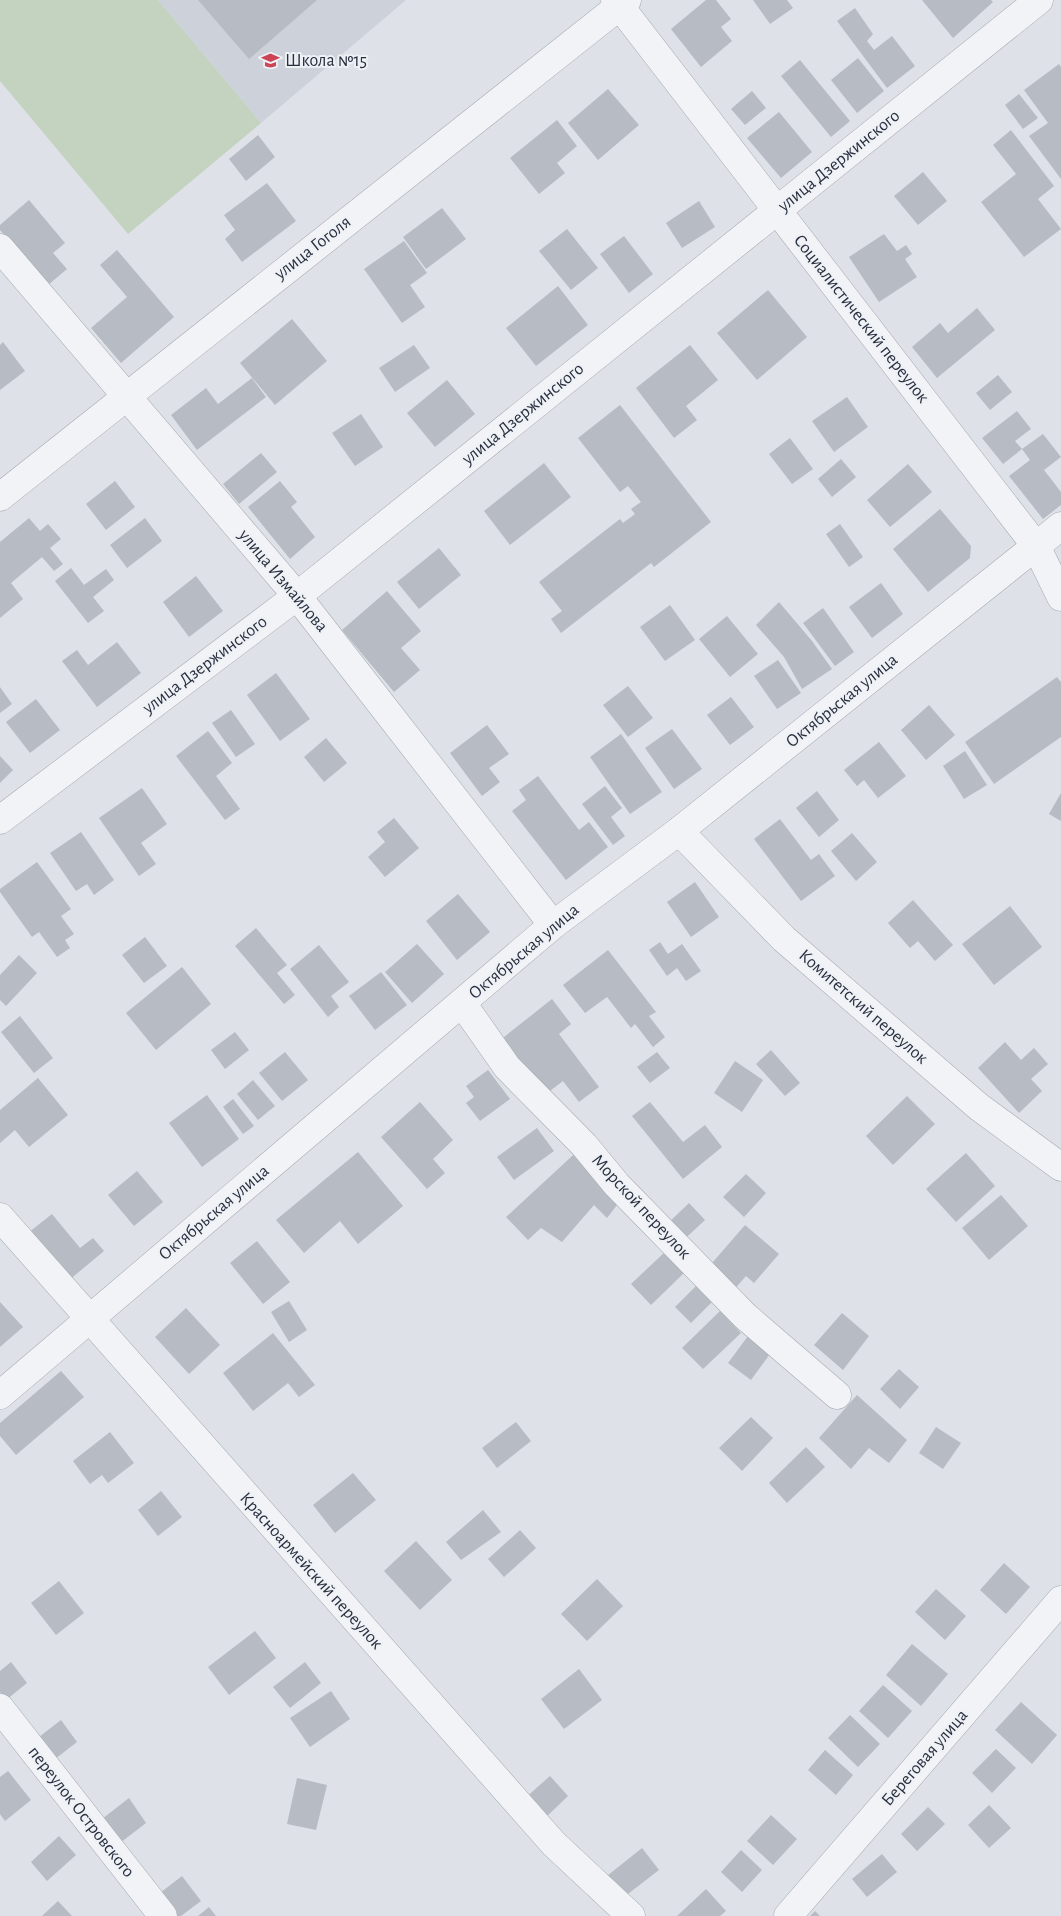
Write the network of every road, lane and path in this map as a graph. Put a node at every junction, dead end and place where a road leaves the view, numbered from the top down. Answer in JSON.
{"nodes":[{"id":1,"x":1039,"y":0,"type":"edge"},
{"id":2,"x":620,"y":2,"type":"edge"},
{"id":3,"x":777,"y":210,"type":"junction"},
{"id":4,"x":0,"y":248,"type":"edge"},
{"id":5,"x":126,"y":397,"type":"junction"},
{"id":6,"x":0,"y":497,"type":"edge"},
{"id":7,"x":1061,"y":526,"type":"edge"},
{"id":8,"x":1036,"y":546,"type":"junction"},
{"id":9,"x":297,"y":596,"type":"junction"},
{"id":10,"x":1061,"y":597,"type":"edge"},
{"id":11,"x":0,"y":820,"type":"edge"},
{"id":12,"x":679,"y":831,"type":"junction"},
{"id":13,"x":553,"y":925,"type":"junction"},
{"id":14,"x":462,"y":1003,"type":"junction"},
{"id":15,"x":1061,"y":1167,"type":"edge"},
{"id":16,"x":0,"y":1217,"type":"edge"},
{"id":17,"x":88,"y":1318,"type":"junction"},
{"id":18,"x":0,"y":1395,"type":"edge"},
{"id":19,"x":837,"y":1395,"type":"dead end"},
{"id":20,"x":1061,"y":1600,"type":"edge"},
{"id":21,"x":0,"y":1708,"type":"edge"},
{"id":22,"x":163,"y":1916,"type":"edge"},
{"id":23,"x":631,"y":1916,"type":"edge"},
{"id":24,"x":788,"y":1916,"type":"edge"}],
"edges":[{"from":1,"to":3,"type":"street","name":"улица Дзержинского"},
{"from":2,"to":3,"type":"street","name":"Социалистический переулок"},
{"from":2,"to":5,"type":"street","name":"улица Гоголя"},
{"from":3,"to":8,"type":"street","name":"Социалистический переулок"},
{"from":3,"to":9,"type":"street","name":"улица Дзержинского"},
{"from":4,"to":5,"type":"street","name":"улица Измайлова"},
{"from":5,"to":6,"type":"street","name":"улица Гоголя"},
{"from":5,"to":9,"type":"street","name":"улица Измайлова"},
{"from":7,"to":8,"type":"street","name":"Октябрьская улица"},
{"from":8,"to":10,"type":"street","name":"Социалистический переулок"},
{"from":8,"to":12,"type":"street","name":"Октябрьская улица"},
{"from":9,"to":11,"type":"street","name":"улица Дзержинского"},
{"from":9,"to":13,"type":"street","name":"улица Измайлова"},
{"from":12,"to":13,"type":"street","name":"Октябрьская улица"},
{"from":12,"to":15,"type":"street","name":"Комитетский переулок"},
{"from":13,"to":14,"type":"street","name":"Октябрьская улица"},
{"from":14,"to":17,"type":"street","name":"Октябрьская улица"},
{"from":14,"to":19,"type":"street","name":"Морской переулок"},
{"from":16,"to":17,"type":"street","name":"Красноармейский переулок"},
{"from":17,"to":18,"type":"street","name":"Октябрьская улица"},
{"from":17,"to":23,"type":"street","name":"Красноармейский переулок"},
{"from":20,"to":24,"type":"street","name":"Береговая улица"},
{"from":21,"to":22,"type":"street","name":"переулок Островского"}]}
